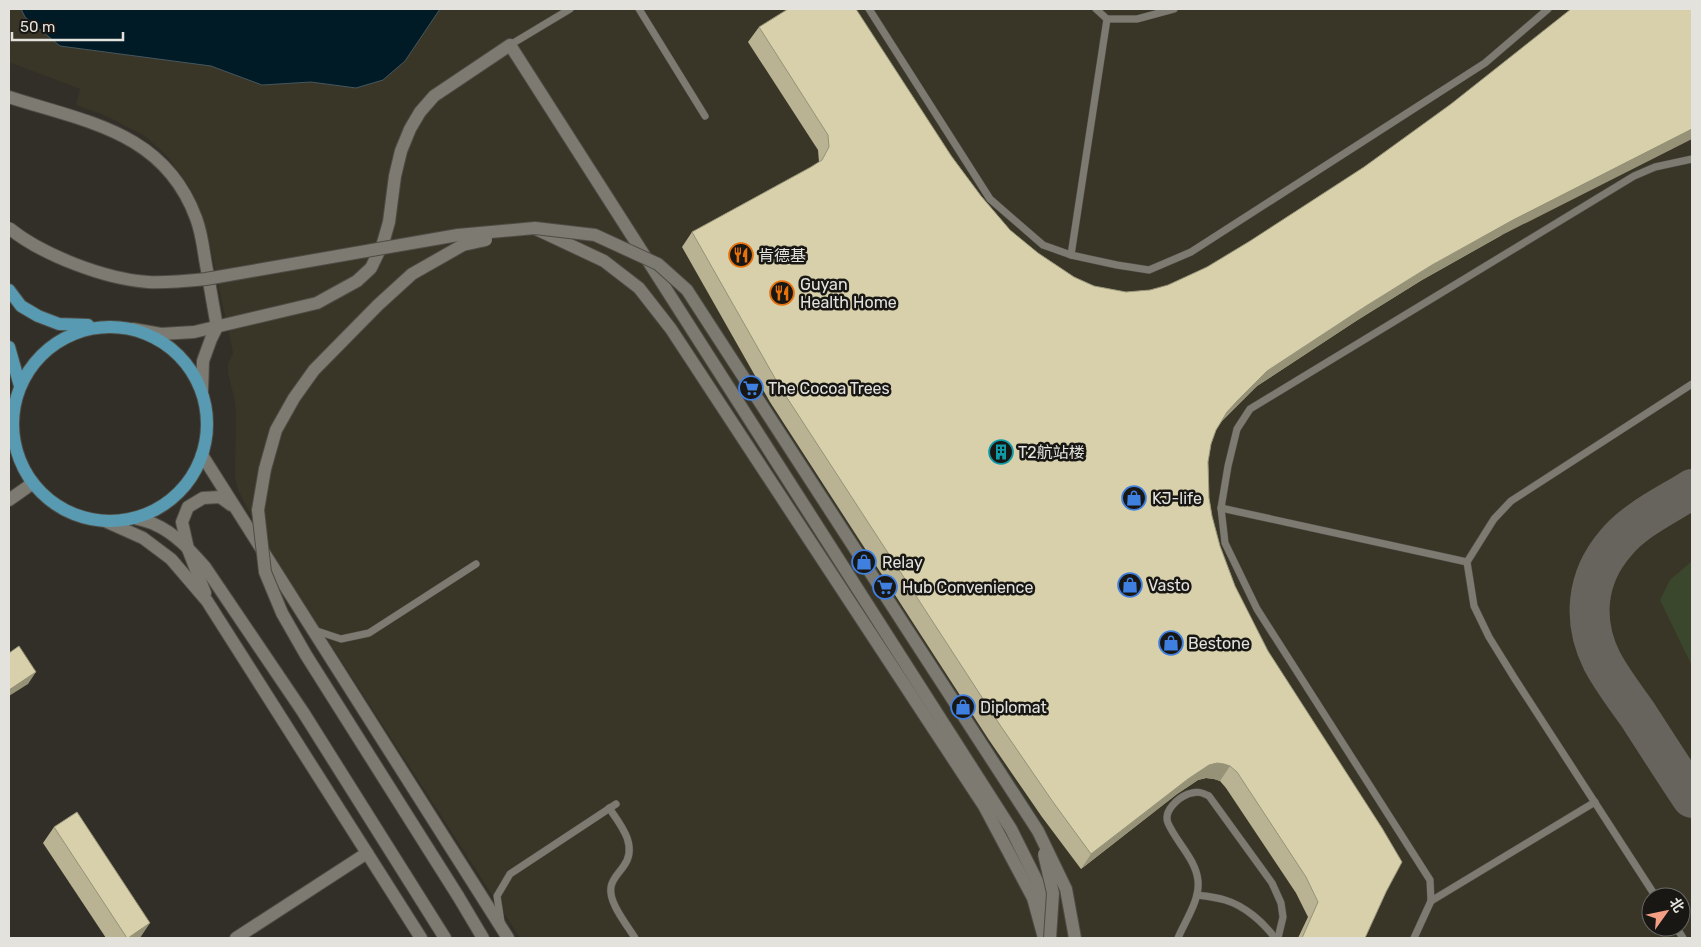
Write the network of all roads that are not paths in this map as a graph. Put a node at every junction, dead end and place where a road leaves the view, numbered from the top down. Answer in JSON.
{"nodes":[{"id":1,"x":570,"y":9,"type":"edge"},
{"id":2,"x":639,"y":9,"type":"edge"},
{"id":3,"x":869,"y":9,"type":"edge"},
{"id":4,"x":1096,"y":9,"type":"edge"},
{"id":5,"x":1174,"y":9,"type":"edge"},
{"id":6,"x":1548,"y":9,"type":"edge"},
{"id":7,"x":1107,"y":18,"type":"junction"},
{"id":8,"x":510,"y":45,"type":"junction"},
{"id":9,"x":9,"y":97,"type":"edge"},
{"id":10,"x":705,"y":116,"type":"dead end"},
{"id":11,"x":1692,"y":159,"type":"edge"},
{"id":12,"x":9,"y":228,"type":"edge"},
{"id":13,"x":535,"y":228,"type":"junction"},
{"id":14,"x":1071,"y":255,"type":"junction"},
{"id":15,"x":9,"y":290,"type":"edge"},
{"id":16,"x":101,"y":326,"type":"junction"},
{"id":17,"x":217,"y":327,"type":"junction"},
{"id":18,"x":133,"y":329,"type":"junction"},
{"id":19,"x":9,"y":347,"type":"edge"},
{"id":20,"x":1692,"y":384,"type":"edge"},
{"id":21,"x":20,"y":386,"type":"junction"},
{"id":22,"x":202,"y":392,"type":"junction"},
{"id":23,"x":10,"y":413,"type":"edge"},
{"id":24,"x":202,"y":455,"type":"junction"},
{"id":25,"x":33,"y":483,"type":"junction"},
{"id":26,"x":9,"y":500,"type":"edge"},
{"id":27,"x":1220,"y":508,"type":"junction"},
{"id":28,"x":238,"y":512,"type":"junction"},
{"id":29,"x":135,"y":518,"type":"junction"},
{"id":30,"x":105,"y":521,"type":"junction"},
{"id":31,"x":188,"y":549,"type":"junction"},
{"id":32,"x":1467,"y":562,"type":"junction"},
{"id":33,"x":476,"y":564,"type":"dead end"},
{"id":34,"x":208,"y":601,"type":"junction"},
{"id":35,"x":313,"y":630,"type":"junction"},
{"id":36,"x":1594,"y":802,"type":"junction"},
{"id":37,"x":616,"y":804,"type":"dead end"},
{"id":38,"x":609,"y":808,"type":"junction"},
{"id":39,"x":1038,"y":831,"type":"junction"},
{"id":40,"x":367,"y":853,"type":"junction"},
{"id":41,"x":1649,"y":887,"type":"edge"},
{"id":42,"x":1198,"y":895,"type":"junction"},
{"id":43,"x":1430,"y":901,"type":"junction"},
{"id":44,"x":505,"y":934,"type":"edge"},
{"id":45,"x":236,"y":938,"type":"edge"},
{"id":46,"x":421,"y":938,"type":"edge"},
{"id":47,"x":445,"y":938,"type":"edge"},
{"id":48,"x":482,"y":938,"type":"edge"},
{"id":49,"x":635,"y":938,"type":"edge"},
{"id":50,"x":1044,"y":938,"type":"edge"},
{"id":51,"x":1050,"y":938,"type":"edge"},
{"id":52,"x":1075,"y":938,"type":"edge"},
{"id":53,"x":1178,"y":938,"type":"edge"},
{"id":54,"x":1277,"y":938,"type":"edge"},
{"id":55,"x":1414,"y":938,"type":"edge"}],
"edges":[{"from":1,"to":8,"type":"lane"},
{"from":2,"to":10,"type":"lane"},
{"from":3,"to":14,"type":"lane"},
{"from":4,"to":7,"type":"lane"},
{"from":5,"to":7,"type":"lane"},
{"from":6,"to":14,"type":"lane"},
{"from":7,"to":14,"type":"lane"},
{"from":8,"to":17,"type":"main road"},
{"from":8,"to":51,"type":"main road"},
{"from":9,"to":17,"type":"main road"},
{"from":11,"to":27,"type":"lane"},
{"from":12,"to":13,"type":"main road","bridge":true},
{"from":13,"to":39,"type":"main road","bridge":true},
{"from":13,"to":48,"type":"main road","bridge":true},
{"from":13,"to":50,"type":"main road"},
{"from":15,"to":16,"type":"main road"},
{"from":16,"to":18,"type":"main road"},
{"from":16,"to":21,"type":"main road"},
{"from":17,"to":18,"type":"main road"},
{"from":17,"to":22,"type":"main road"},
{"from":18,"to":22,"type":"main road"},
{"from":19,"to":21,"type":"main road"},
{"from":20,"to":32,"type":"lane"},
{"from":21,"to":23,"type":"main road"},
{"from":22,"to":24,"type":"main road"},
{"from":23,"to":25,"type":"main road"},
{"from":24,"to":28,"type":"main road"},
{"from":24,"to":29,"type":"main road"},
{"from":25,"to":26,"type":"main road"},
{"from":25,"to":30,"type":"main road"},
{"from":27,"to":32,"type":"lane"},
{"from":27,"to":43,"type":"lane"},
{"from":28,"to":31,"type":"main road"},
{"from":28,"to":35,"type":"main road"},
{"from":29,"to":30,"type":"main road"},
{"from":29,"to":31,"type":"main road"},
{"from":30,"to":34,"type":"main road"},
{"from":31,"to":34,"type":"main road"},
{"from":31,"to":47,"type":"main road"},
{"from":32,"to":36,"type":"lane"},
{"from":33,"to":35,"type":"lane"},
{"from":34,"to":40,"type":"main road"},
{"from":35,"to":44,"type":"main road"},
{"from":36,"to":41,"type":"lane"},
{"from":36,"to":43,"type":"lane"},
{"from":37,"to":38,"type":"lane"},
{"from":38,"to":44,"type":"lane"},
{"from":38,"to":49,"type":"lane"},
{"from":39,"to":51,"type":"main road","bridge":true},
{"from":39,"to":52,"type":"main road","bridge":true},
{"from":40,"to":45,"type":"main road"},
{"from":40,"to":46,"type":"main road"},
{"from":42,"to":53,"type":"lane"},
{"from":42,"to":54,"type":"lane"},
{"from":42,"to":54,"type":"lane"},
{"from":43,"to":55,"type":"lane"}]}
